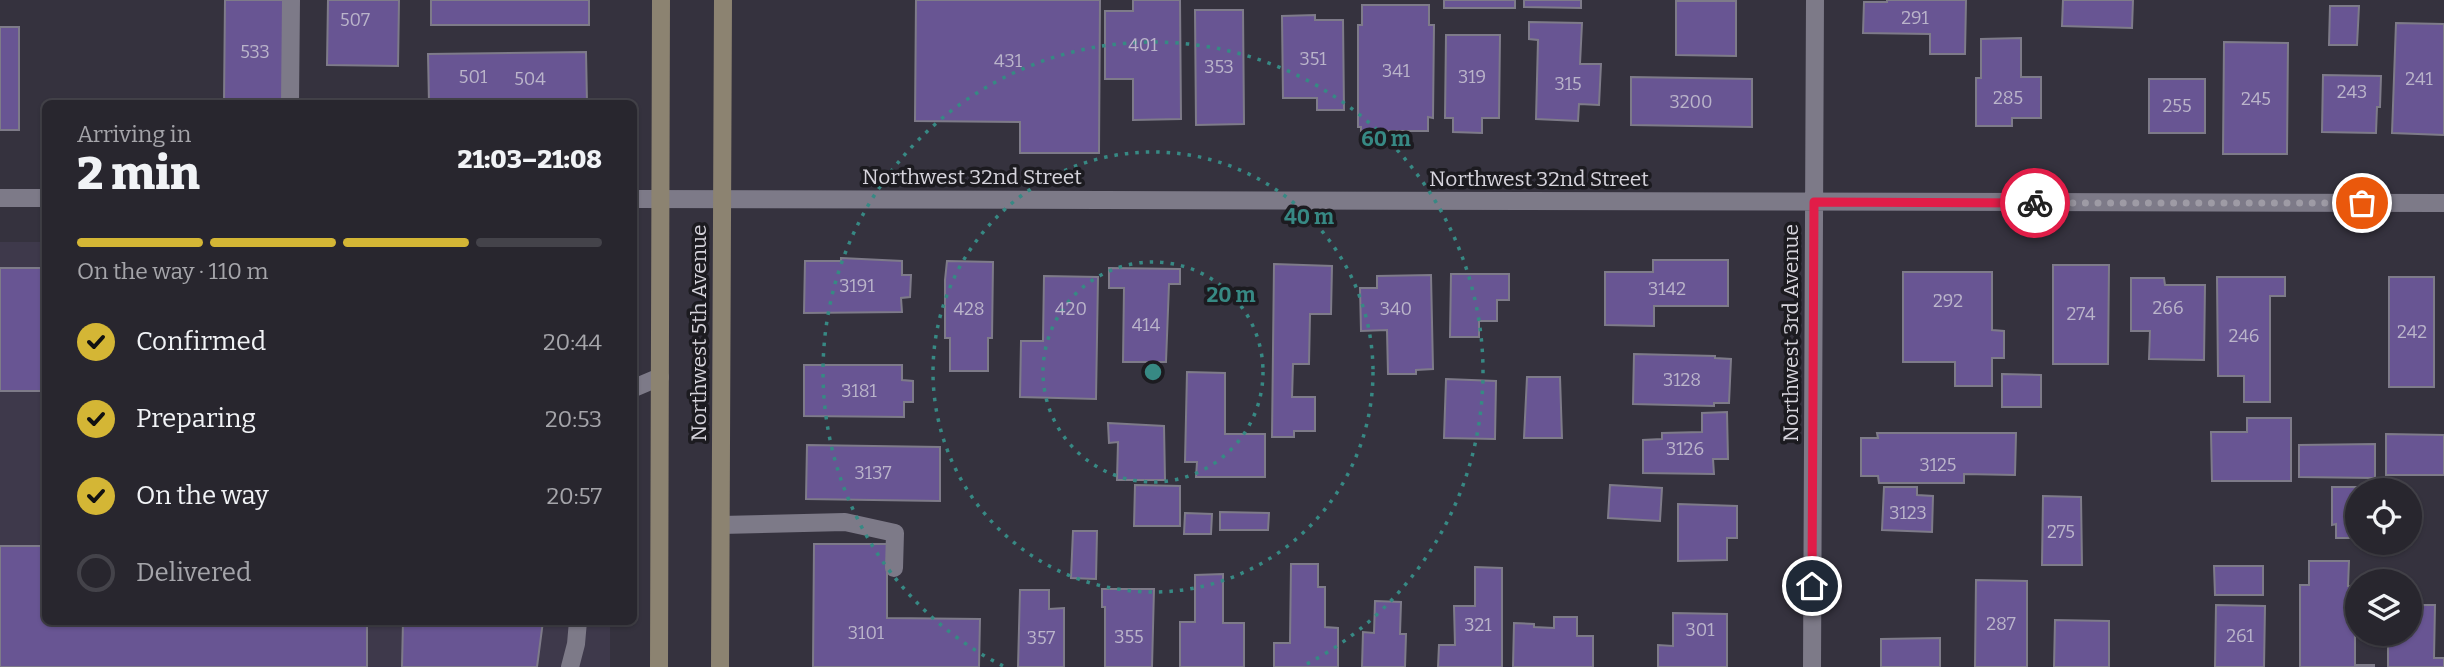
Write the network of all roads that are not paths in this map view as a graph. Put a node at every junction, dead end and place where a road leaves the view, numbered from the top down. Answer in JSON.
{"nodes":[{"id":1,"x":291,"y":0,"type":"edge"},
{"id":2,"x":661,"y":0,"type":"edge"},
{"id":3,"x":723,"y":0,"type":"edge"},
{"id":4,"x":1815,"y":0,"type":"edge"},
{"id":5,"x":290,"y":100,"type":"edge"},
{"id":6,"x":0,"y":198,"type":"edge"},
{"id":7,"x":42,"y":198,"type":"edge"},
{"id":8,"x":661,"y":198,"type":"junction"},
{"id":9,"x":637,"y":199,"type":"edge"},
{"id":10,"x":722,"y":199,"type":"junction"},
{"id":11,"x":1814,"y":202,"type":"junction"},
{"id":12,"x":2444,"y":203,"type":"edge"},
{"id":13,"x":660,"y":377,"type":"junction"},
{"id":14,"x":637,"y":387,"type":"edge"},
{"id":15,"x":721,"y":525,"type":"junction"},
{"id":16,"x":894,"y":568,"type":"dead end"},
{"id":17,"x":578,"y":625,"type":"edge"},
{"id":18,"x":570,"y":667,"type":"edge"},
{"id":19,"x":659,"y":667,"type":"edge"},
{"id":20,"x":720,"y":667,"type":"edge"},
{"id":21,"x":1812,"y":667,"type":"edge"}],
"edges":[{"from":1,"to":5,"type":"street"},
{"from":2,"to":8,"type":"street","name":"Northwest 5th Avenue"},
{"from":3,"to":10,"type":"street","name":"Northwest 5th Avenue"},
{"from":4,"to":11,"type":"street","name":"Northwest 3rd Avenue"},
{"from":6,"to":7,"type":"street"},
{"from":8,"to":9,"type":"street","name":"Northwest 32nd Street"},
{"from":8,"to":10,"type":"street","name":"Northwest 32nd Street"},
{"from":8,"to":13,"type":"street","name":"Northwest 5th Avenue"},
{"from":10,"to":11,"type":"street","name":"Northwest 32nd Street"},
{"from":10,"to":15,"type":"street","name":"Northwest 5th Avenue"},
{"from":11,"to":12,"type":"street","name":"Northwest 32nd Street"},
{"from":11,"to":21,"type":"street","name":"Northwest 3rd Avenue"},
{"from":13,"to":14,"type":"street"},
{"from":13,"to":19,"type":"street","name":"Northwest 5th Avenue"},
{"from":15,"to":16,"type":"street"},
{"from":15,"to":20,"type":"street","name":"Northwest 5th Avenue"},
{"from":17,"to":18,"type":"street"}]}
